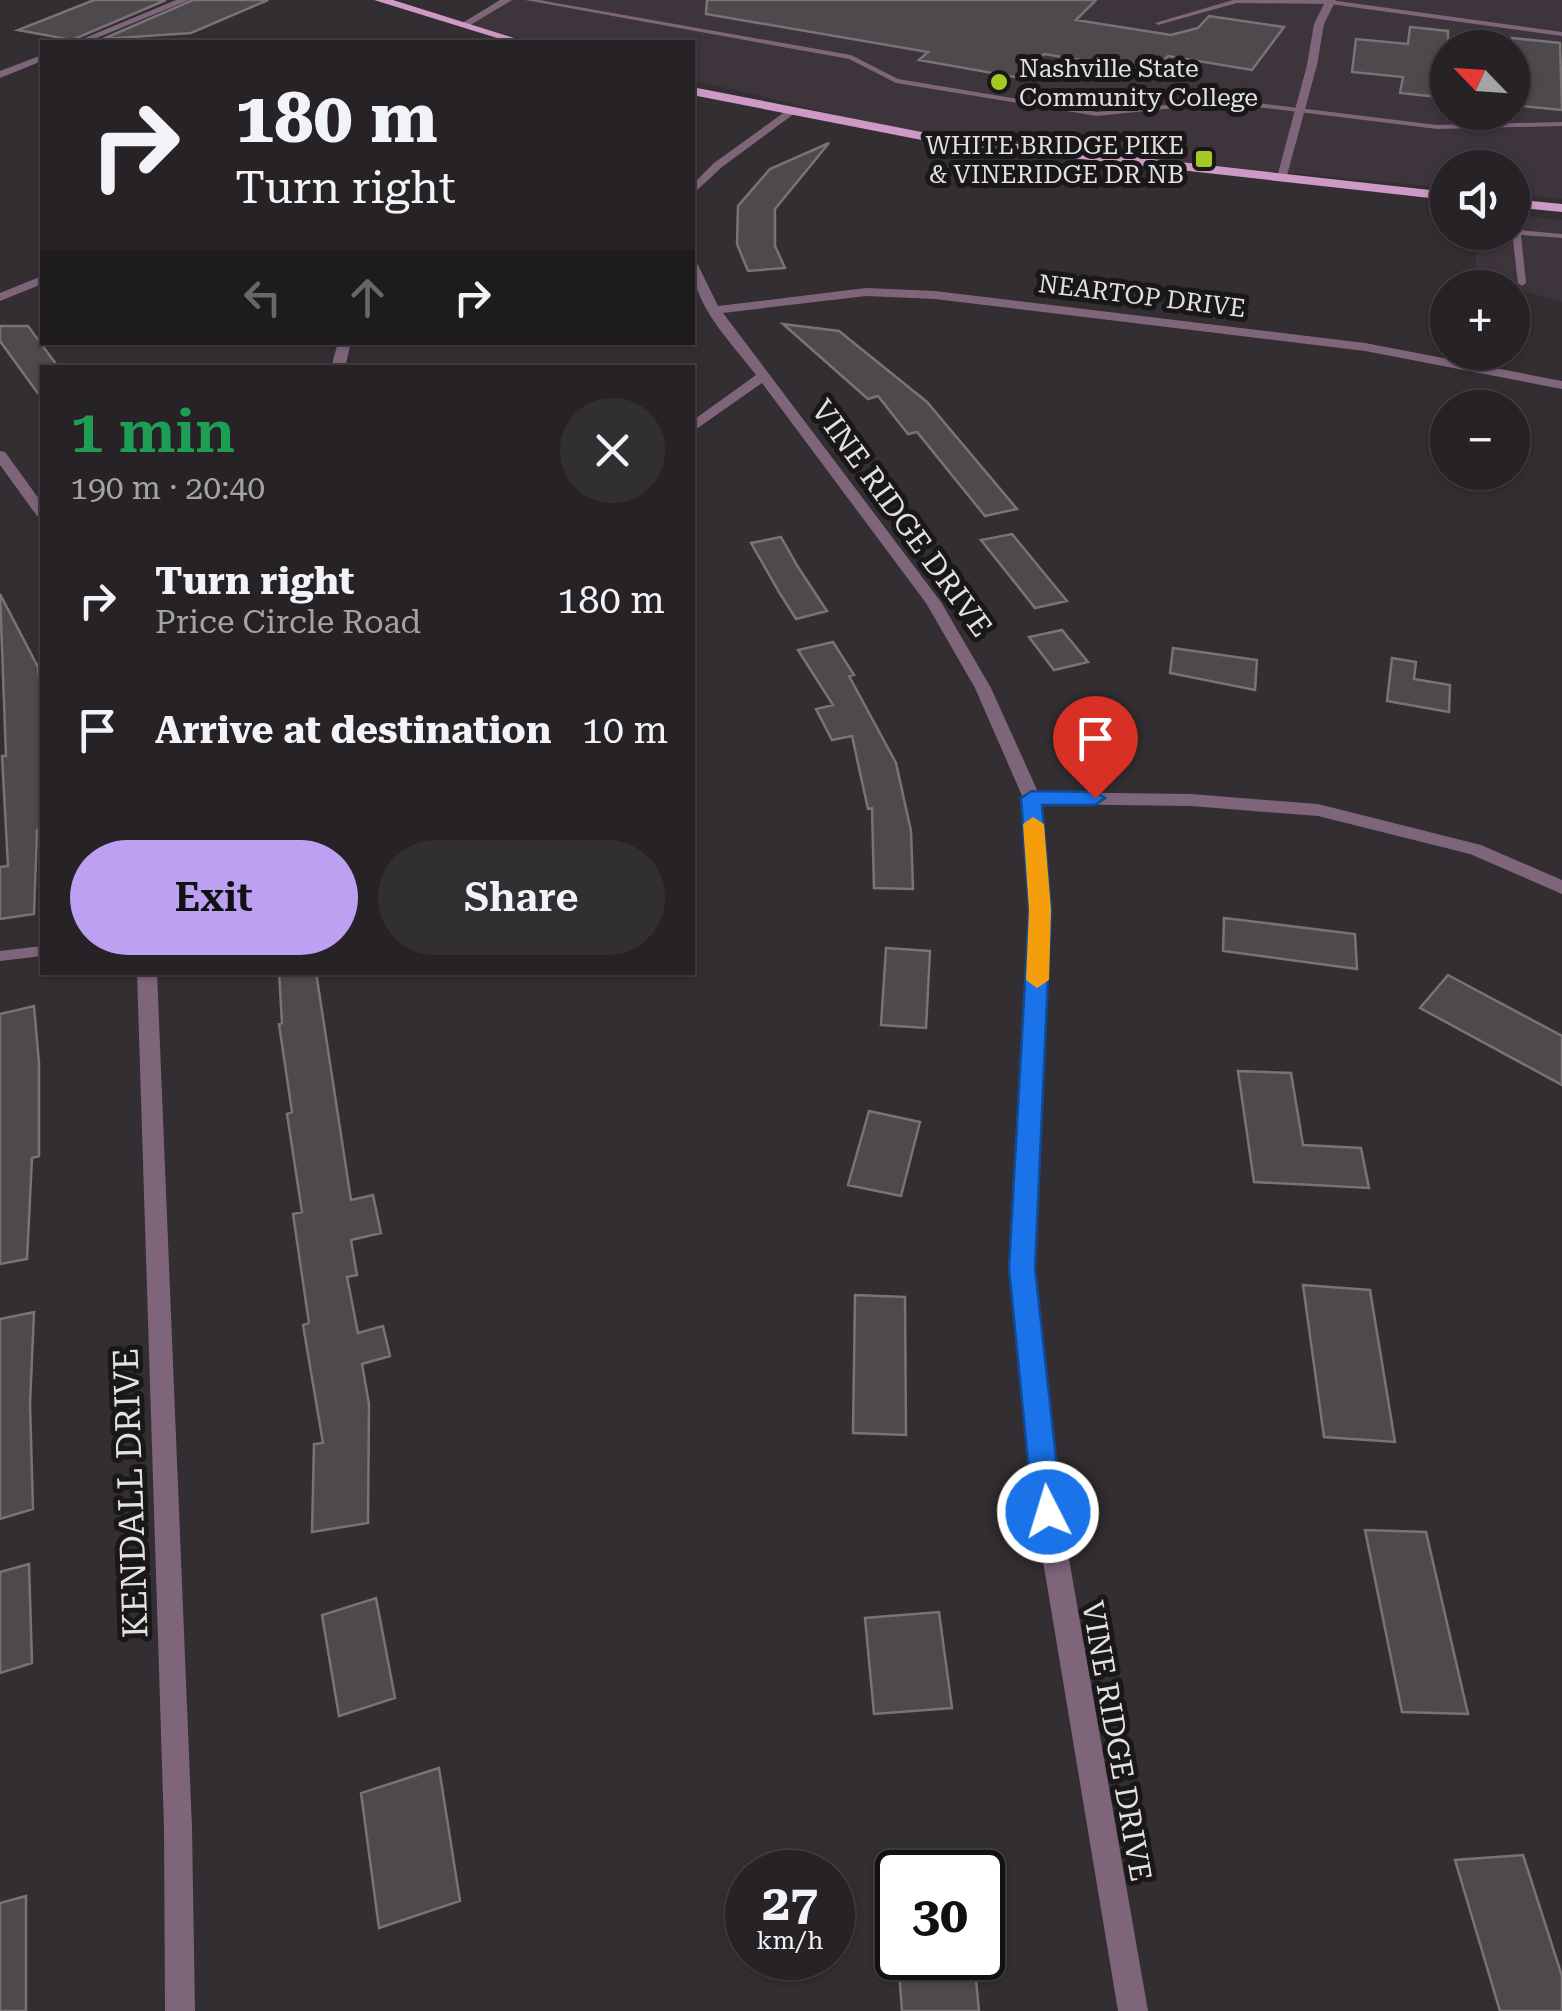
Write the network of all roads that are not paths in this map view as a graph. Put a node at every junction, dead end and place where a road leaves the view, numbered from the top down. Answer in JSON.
{"nodes":[{"id":1,"x":184,"y":0,"type":"edge"},
{"id":2,"x":380,"y":0,"type":"edge"},
{"id":3,"x":507,"y":0,"type":"edge"},
{"id":4,"x":528,"y":0,"type":"edge"},
{"id":5,"x":1331,"y":1,"type":"edge"},
{"id":6,"x":1356,"y":2,"type":"edge"},
{"id":7,"x":1158,"y":23,"type":"dead end"},
{"id":8,"x":464,"y":25,"type":"junction"},
{"id":9,"x":1562,"y":34,"type":"edge"},
{"id":10,"x":85,"y":40,"type":"edge"},
{"id":11,"x":514,"y":40,"type":"edge"},
{"id":12,"x":40,"y":59,"type":"edge"},
{"id":13,"x":0,"y":75,"type":"edge"},
{"id":14,"x":695,"y":92,"type":"edge"},
{"id":15,"x":1300,"y":110,"type":"junction"},
{"id":16,"x":790,"y":113,"type":"junction"},
{"id":17,"x":1562,"y":124,"type":"edge"},
{"id":18,"x":1280,"y":179,"type":"junction"},
{"id":19,"x":695,"y":189,"type":"edge"},
{"id":20,"x":1430,"y":194,"type":"edge"},
{"id":21,"x":1530,"y":205,"type":"edge"},
{"id":22,"x":1562,"y":208,"type":"edge"},
{"id":23,"x":1530,"y":233,"type":"edge"},
{"id":24,"x":1562,"y":236,"type":"edge"},
{"id":25,"x":695,"y":271,"type":"edge"},
{"id":26,"x":40,"y":281,"type":"edge"},
{"id":27,"x":0,"y":297,"type":"edge"},
{"id":28,"x":714,"y":310,"type":"junction"},
{"id":29,"x":762,"y":377,"type":"junction"},
{"id":30,"x":1562,"y":384,"type":"edge"},
{"id":31,"x":695,"y":426,"type":"edge"},
{"id":32,"x":0,"y":455,"type":"edge"},
{"id":33,"x":40,"y":507,"type":"edge"},
{"id":34,"x":1032,"y":798,"type":"junction"},
{"id":35,"x":1562,"y":887,"type":"edge"},
{"id":36,"x":40,"y":951,"type":"edge"},
{"id":37,"x":0,"y":956,"type":"edge"},
{"id":38,"x":147,"y":975,"type":"edge"},
{"id":39,"x":180,"y":2011,"type":"edge"},
{"id":40,"x":1133,"y":2011,"type":"edge"}],
"edges":[{"from":1,"to":10,"type":"street"},
{"from":2,"to":8,"type":"main road"},
{"from":3,"to":8,"type":"street"},
{"from":4,"to":15,"type":"lane"},
{"from":5,"to":6,"type":"lane"},
{"from":5,"to":7,"type":"lane"},
{"from":5,"to":15,"type":"street"},
{"from":6,"to":9,"type":"lane"},
{"from":8,"to":11,"type":"main road"},
{"from":12,"to":13,"type":"street"},
{"from":14,"to":16,"type":"main road"},
{"from":15,"to":17,"type":"lane"},
{"from":15,"to":18,"type":"street"},
{"from":16,"to":18,"type":"main road"},
{"from":16,"to":19,"type":"street"},
{"from":18,"to":20,"type":"main road"},
{"from":21,"to":22,"type":"main road"},
{"from":23,"to":24,"type":"lane"},
{"from":25,"to":28,"type":"street","name":"VINE RIDGE DRIVE"},
{"from":26,"to":27,"type":"street"},
{"from":28,"to":29,"type":"street","name":"VINE RIDGE DRIVE"},
{"from":28,"to":30,"type":"street","name":"NEARTOP DRIVE"},
{"from":29,"to":31,"type":"street"},
{"from":29,"to":34,"type":"street","name":"VINE RIDGE DRIVE"},
{"from":32,"to":33,"type":"street"},
{"from":34,"to":35,"type":"street"},
{"from":34,"to":40,"type":"street","name":"VINE RIDGE DRIVE"},
{"from":36,"to":37,"type":"lane"},
{"from":38,"to":39,"type":"street","name":"KENDALL DRIVE"}]}
